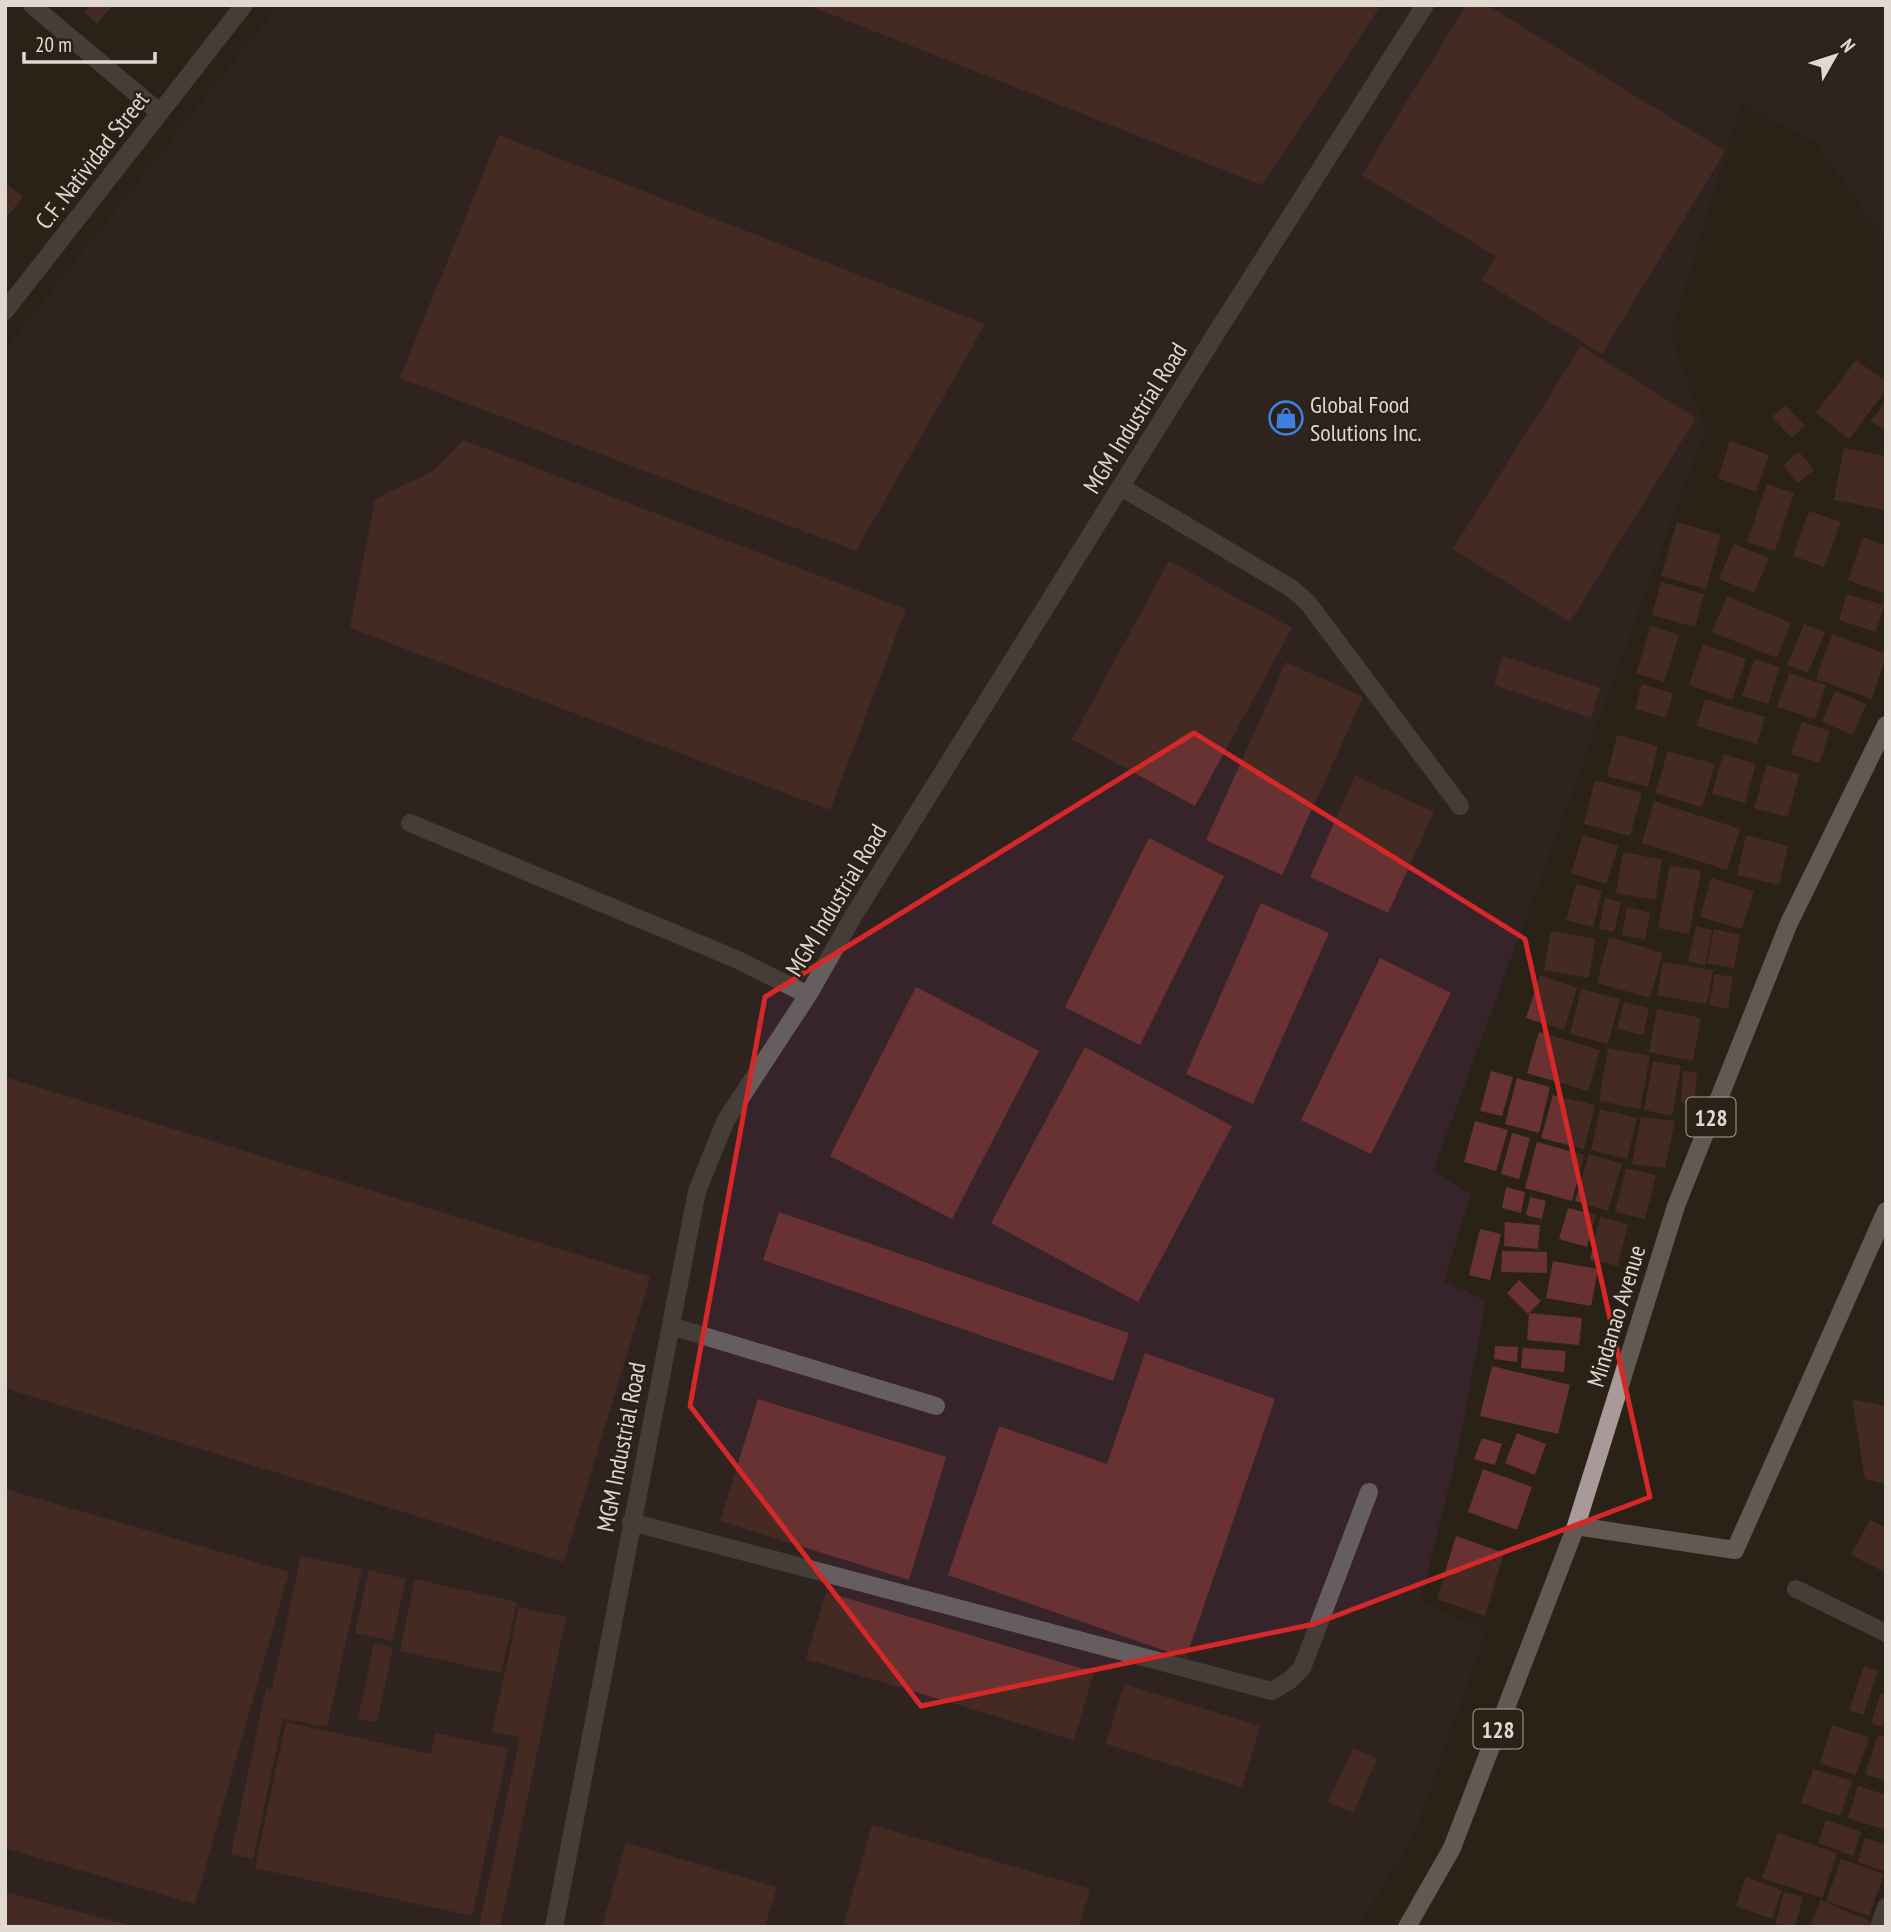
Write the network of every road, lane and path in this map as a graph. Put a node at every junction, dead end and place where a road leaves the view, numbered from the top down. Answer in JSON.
{"nodes":[{"id":1,"x":32,"y":5,"type":"edge"},
{"id":2,"x":244,"y":5,"type":"edge"},
{"id":3,"x":1426,"y":5,"type":"edge"},
{"id":4,"x":160,"y":113,"type":"junction"},
{"id":5,"x":5,"y":311,"type":"edge"},
{"id":6,"x":1121,"y":487,"type":"junction"},
{"id":7,"x":1886,"y":725,"type":"edge"},
{"id":8,"x":1460,"y":806,"type":"dead end"},
{"id":9,"x":410,"y":823,"type":"dead end"},
{"id":10,"x":808,"y":995,"type":"junction"},
{"id":11,"x":1886,"y":1211,"type":"edge"},
{"id":12,"x":671,"y":1326,"type":"junction"},
{"id":13,"x":936,"y":1406,"type":"dead end"},
{"id":14,"x":1369,"y":1492,"type":"dead end"},
{"id":15,"x":631,"y":1522,"type":"junction"},
{"id":16,"x":1576,"y":1526,"type":"junction"},
{"id":17,"x":1796,"y":1589,"type":"dead end"},
{"id":18,"x":1886,"y":1633,"type":"edge"},
{"id":19,"x":1886,"y":1907,"type":"edge"},
{"id":20,"x":554,"y":1927,"type":"edge"},
{"id":21,"x":1407,"y":1927,"type":"edge"},
{"id":22,"x":1880,"y":1927,"type":"edge"}],
"edges":[{"from":1,"to":4,"type":"street"},
{"from":2,"to":4,"type":"street","name":"C.F. Natividad Street"},
{"from":3,"to":6,"type":"street","name":"MGM Industrial Road"},
{"from":4,"to":5,"type":"street","name":"C.F. Natividad Street"},
{"from":6,"to":8,"type":"street"},
{"from":6,"to":10,"type":"street","name":"MGM Industrial Road"},
{"from":7,"to":16,"type":"main road","name":"Mindanao Avenue","number":"128"},
{"from":9,"to":10,"type":"street"},
{"from":10,"to":12,"type":"street","name":"MGM Industrial Road"},
{"from":11,"to":16,"type":"main road"},
{"from":12,"to":13,"type":"street"},
{"from":12,"to":15,"type":"street","name":"MGM Industrial Road"},
{"from":14,"to":15,"type":"street"},
{"from":15,"to":20,"type":"street","name":"MGM Industrial Road"},
{"from":16,"to":21,"type":"main road","name":"Mindanao Avenue","number":"128"},
{"from":17,"to":18,"type":"street"},
{"from":19,"to":22,"type":"street"}]}
